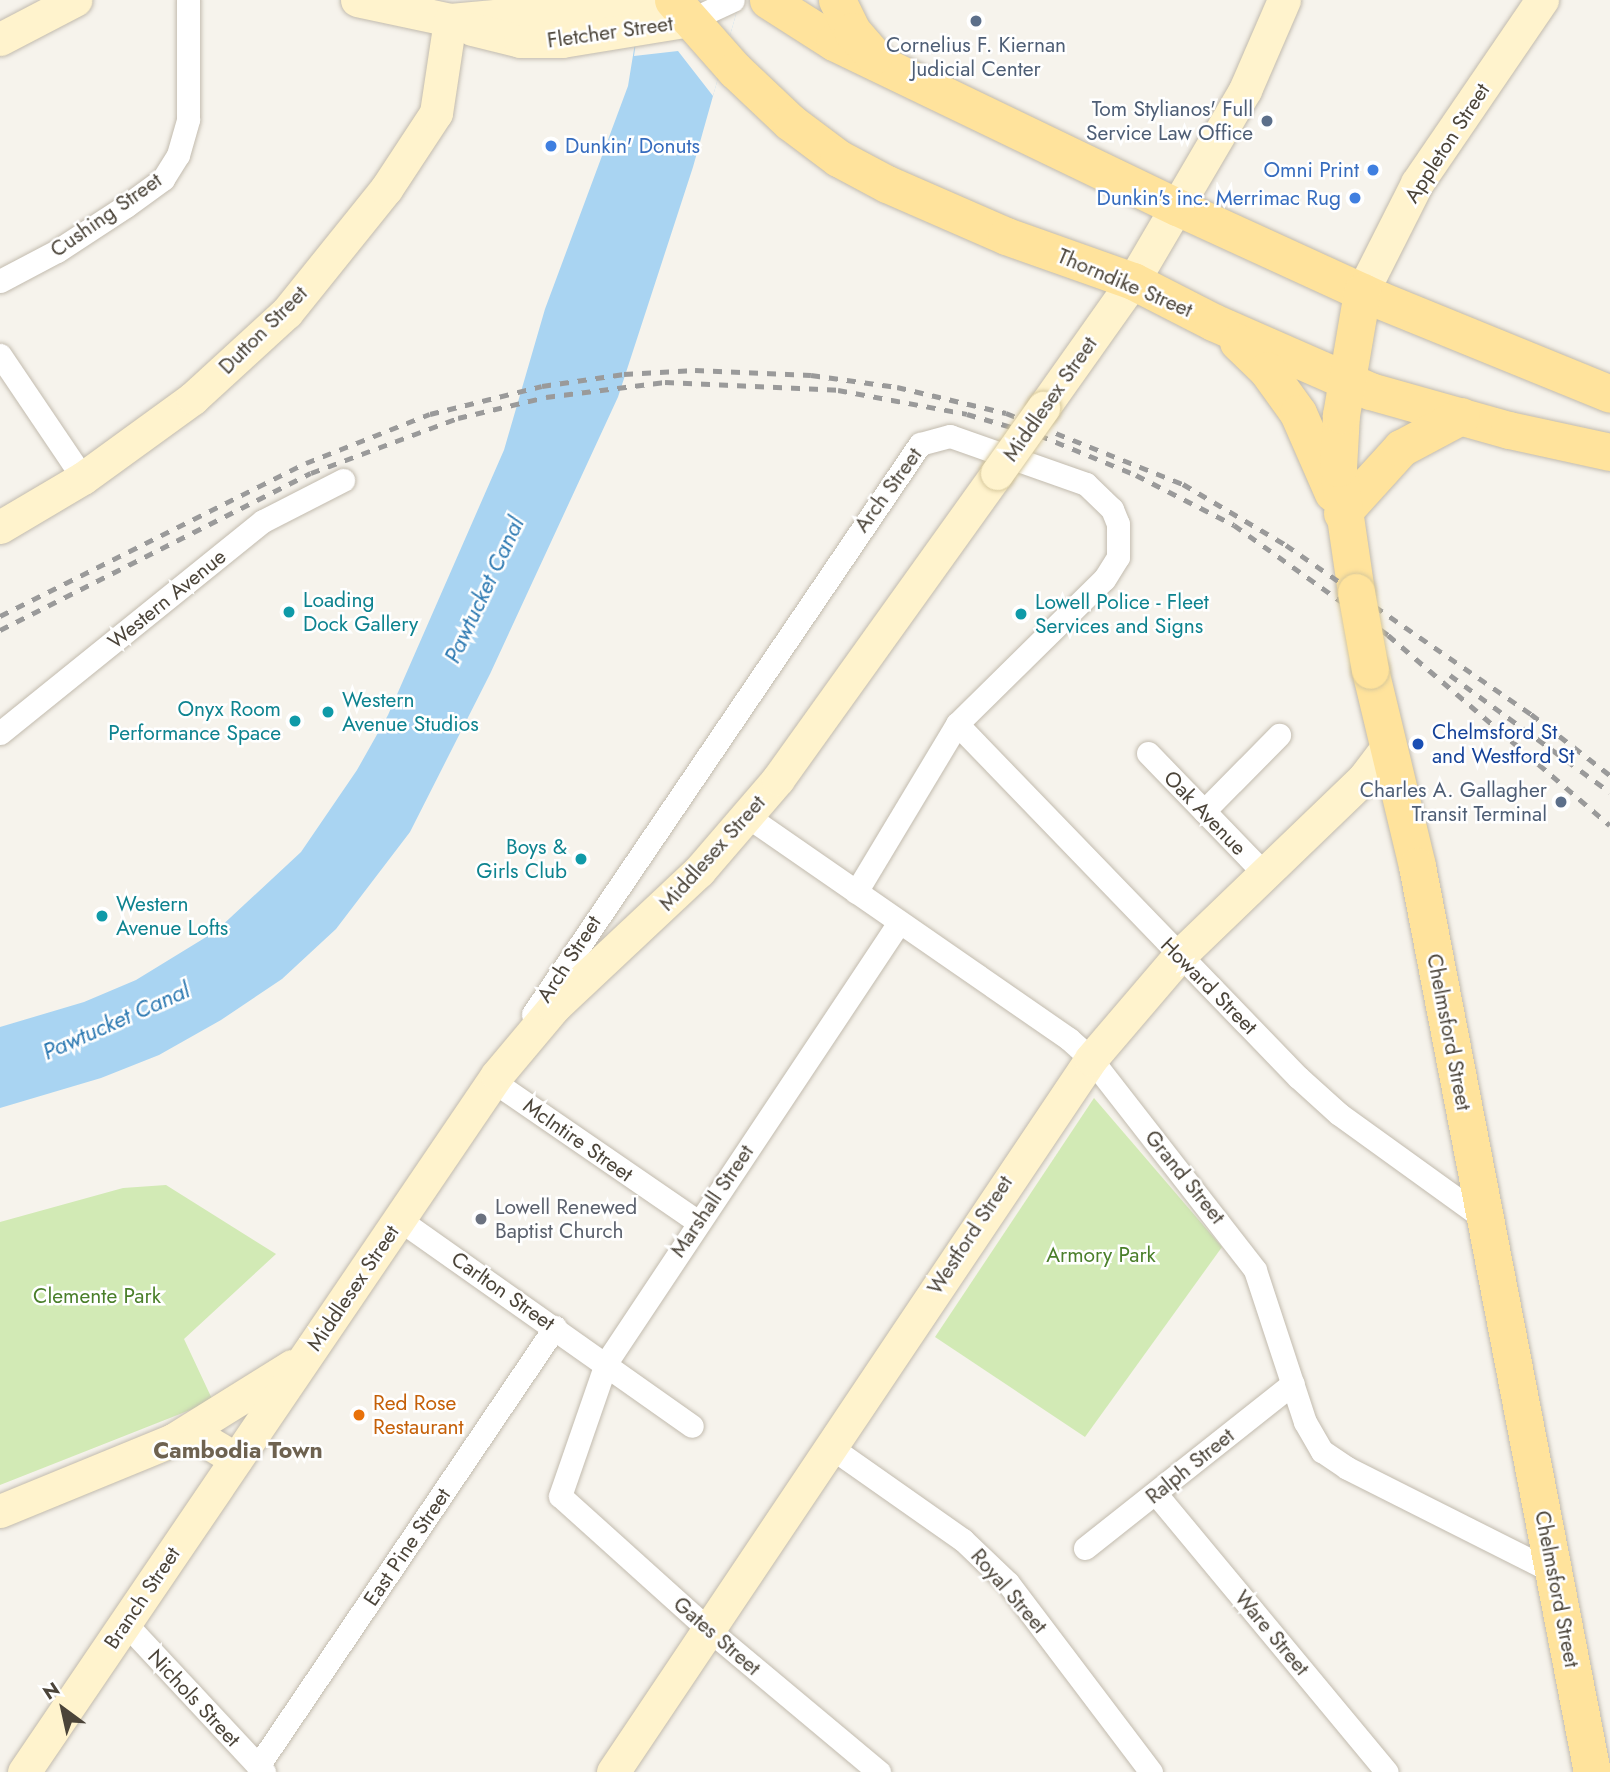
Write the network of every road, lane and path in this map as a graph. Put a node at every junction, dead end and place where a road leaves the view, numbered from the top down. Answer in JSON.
{"nodes":[{"id":1,"x":75,"y":0,"type":"edge"},
{"id":2,"x":188,"y":0,"type":"edge"},
{"id":3,"x":358,"y":0,"type":"edge"},
{"id":4,"x":733,"y":0,"type":"edge"},
{"id":5,"x":768,"y":0,"type":"edge"},
{"id":6,"x":837,"y":0,"type":"edge"},
{"id":7,"x":1284,"y":0,"type":"edge"},
{"id":8,"x":1542,"y":0,"type":"edge"},
{"id":9,"x":662,"y":11,"type":"edge"},
{"id":10,"x":450,"y":20,"type":"junction"},
{"id":11,"x":0,"y":39,"type":"edge"},
{"id":12,"x":888,"y":68,"type":"junction"},
{"id":13,"x":1177,"y":207,"type":"junction"},
{"id":14,"x":0,"y":281,"type":"edge"},
{"id":15,"x":1133,"y":281,"type":"junction"},
{"id":16,"x":1362,"y":292,"type":"junction"},
{"id":17,"x":1213,"y":322,"type":"junction"},
{"id":18,"x":0,"y":355,"type":"edge"},
{"id":19,"x":1346,"y":380,"type":"junction"},
{"id":20,"x":1610,"y":394,"type":"edge"},
{"id":21,"x":1461,"y":416,"type":"junction"},
{"id":22,"x":1610,"y":452,"type":"edge"},
{"id":23,"x":83,"y":478,"type":"junction"},
{"id":24,"x":343,"y":480,"type":"dead end"},
{"id":25,"x":1342,"y":513,"type":"junction"},
{"id":26,"x":0,"y":527,"type":"edge"},
{"id":27,"x":957,"y":724,"type":"junction"},
{"id":28,"x":0,"y":733,"type":"edge"},
{"id":29,"x":1279,"y":735,"type":"dead end"},
{"id":30,"x":1387,"y":747,"type":"junction"},
{"id":31,"x":1148,"y":753,"type":"dead end"},
{"id":32,"x":1203,"y":811,"type":"junction"},
{"id":33,"x":747,"y":816,"type":"junction"},
{"id":34,"x":1263,"y":872,"type":"junction"},
{"id":35,"x":856,"y":892,"type":"junction"},
{"id":36,"x":898,"y":924,"type":"junction"},
{"id":37,"x":1178,"y":957,"type":"junction"},
{"id":38,"x":1091,"y":1059,"type":"junction"},
{"id":39,"x":495,"y":1078,"type":"junction"},
{"id":40,"x":400,"y":1220,"type":"junction"},
{"id":41,"x":1486,"y":1220,"type":"junction"},
{"id":42,"x":698,"y":1222,"type":"junction"},
{"id":43,"x":555,"y":1328,"type":"junction"},
{"id":44,"x":306,"y":1357,"type":"junction"},
{"id":45,"x":606,"y":1363,"type":"junction"},
{"id":46,"x":1293,"y":1383,"type":"junction"},
{"id":47,"x":692,"y":1426,"type":"dead end"},
{"id":48,"x":173,"y":1440,"type":"junction"},
{"id":49,"x":832,"y":1448,"type":"junction"},
{"id":50,"x":236,"y":1459,"type":"junction"},
{"id":51,"x":1156,"y":1494,"type":"junction"},
{"id":52,"x":560,"y":1496,"type":"joint"},
{"id":53,"x":0,"y":1511,"type":"edge"},
{"id":54,"x":1085,"y":1548,"type":"dead end"},
{"id":55,"x":1554,"y":1572,"type":"junction"},
{"id":56,"x":125,"y":1623,"type":"junction"},
{"id":57,"x":709,"y":1630,"type":"junction"},
{"id":58,"x":261,"y":1769,"type":"edge"},
{"id":59,"x":24,"y":1772,"type":"edge"},
{"id":60,"x":612,"y":1772,"type":"edge"},
{"id":61,"x":879,"y":1772,"type":"edge"},
{"id":62,"x":1151,"y":1772,"type":"edge"},
{"id":63,"x":1387,"y":1772,"type":"edge"},
{"id":64,"x":1592,"y":1772,"type":"edge"}],
"edges":[{"from":1,"to":11,"type":"main road"},
{"from":2,"to":14,"type":"street","name":"Cushing Street"},
{"from":3,"to":10,"type":"main road","name":"Fletcher Street"},
{"from":4,"to":9,"type":"street"},
{"from":5,"to":12,"type":"main road"},
{"from":6,"to":12,"type":"main road"},
{"from":7,"to":13,"type":"main road","name":"Middlesex Street"},
{"from":8,"to":16,"type":"main road","name":"Appleton Street"},
{"from":9,"to":10,"type":"main road","name":"Fletcher Street"},
{"from":9,"to":15,"type":"main road","name":"Thorndike Street"},
{"from":10,"to":23,"type":"main road","name":"Dutton Street"},
{"from":12,"to":13,"type":"main road"},
{"from":13,"to":15,"type":"main road","name":"Middlesex Street"},
{"from":13,"to":16,"type":"main road"},
{"from":15,"to":17,"type":"main road","name":"Thorndike Street"},
{"from":15,"to":33,"type":"main road","name":"Middlesex Street","bridge":true},
{"from":16,"to":19,"type":"main road","name":"Chelmsford Street"},
{"from":16,"to":20,"type":"main road"},
{"from":17,"to":19,"type":"main road","name":"Thorndike Street"},
{"from":17,"to":25,"type":"main road"},
{"from":18,"to":23,"type":"street"},
{"from":19,"to":21,"type":"main road","name":"Thorndike Street"},
{"from":19,"to":25,"type":"main road","name":"Chelmsford Street"},
{"from":21,"to":22,"type":"main road","name":"Thorndike Street"},
{"from":21,"to":25,"type":"main road"},
{"from":23,"to":26,"type":"main road","name":"Dutton Street"},
{"from":24,"to":28,"type":"street","name":"Western Avenue"},
{"from":25,"to":30,"type":"main road","name":"Chelmsford Street","bridge":true},
{"from":27,"to":35,"type":"street","name":"Arch Street"},
{"from":27,"to":37,"type":"street","name":"Howard Street"},
{"from":27,"to":39,"type":"street","name":"Arch Street"},
{"from":29,"to":32,"type":"street"},
{"from":30,"to":34,"type":"main road","name":"Westford Street"},
{"from":30,"to":41,"type":"main road","name":"Chelmsford Street"},
{"from":31,"to":32,"type":"street","name":"Oak Avenue"},
{"from":32,"to":34,"type":"street","name":"Oak Avenue"},
{"from":33,"to":35,"type":"street","name":"Grand Street"},
{"from":33,"to":39,"type":"main road","name":"Middlesex Street"},
{"from":34,"to":37,"type":"main road","name":"Westford Street"},
{"from":35,"to":36,"type":"street","name":"Grand Street"},
{"from":36,"to":38,"type":"street","name":"Grand Street"},
{"from":36,"to":42,"type":"street","name":"Marshall Street"},
{"from":37,"to":38,"type":"main road","name":"Westford Street"},
{"from":37,"to":41,"type":"street","name":"Howard Street"},
{"from":38,"to":46,"type":"street","name":"Grand Street"},
{"from":38,"to":49,"type":"main road","name":"Westford Street"},
{"from":39,"to":40,"type":"main road","name":"Middlesex Street"},
{"from":39,"to":42,"type":"street","name":"McIntire Street"},
{"from":40,"to":43,"type":"street","name":"Carlton Street"},
{"from":40,"to":44,"type":"main road","name":"Middlesex Street"},
{"from":41,"to":55,"type":"main road","name":"Chelmsford Street"},
{"from":42,"to":45,"type":"street","name":"Marshall Street"},
{"from":43,"to":45,"type":"street","name":"Carlton Street"},
{"from":43,"to":58,"type":"street","name":"East Pine Street"},
{"from":44,"to":48,"type":"main road"},
{"from":44,"to":50,"type":"main road","name":"Middlesex Street"},
{"from":45,"to":47,"type":"street","name":"Carlton Street"},
{"from":45,"to":52,"type":"street","name":"Marshall Street"},
{"from":46,"to":51,"type":"street","name":"Ralph Street"},
{"from":46,"to":55,"type":"street","name":"Grand Street"},
{"from":48,"to":50,"type":"main road"},
{"from":48,"to":53,"type":"main road"},
{"from":49,"to":57,"type":"main road","name":"Westford Street"},
{"from":49,"to":62,"type":"street","name":"Royal Street"},
{"from":50,"to":56,"type":"main road","name":"Branch Street"},
{"from":51,"to":54,"type":"street","name":"Ralph Street"},
{"from":51,"to":63,"type":"street","name":"Ware Street"},
{"from":52,"to":57,"type":"street","name":"Gates Street"},
{"from":55,"to":64,"type":"main road","name":"Chelmsford Street"},
{"from":56,"to":58,"type":"street","name":"Nichols Street"},
{"from":56,"to":59,"type":"main road","name":"Branch Street"},
{"from":57,"to":60,"type":"main road","name":"Westford Street"},
{"from":57,"to":61,"type":"street","name":"Gates Street"}]}
